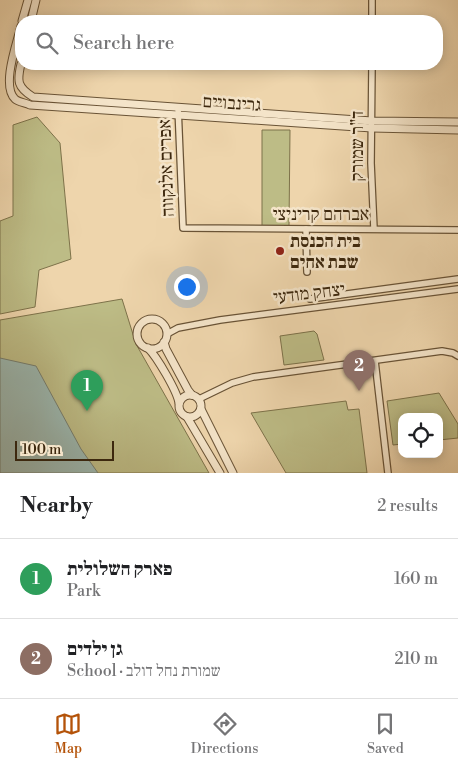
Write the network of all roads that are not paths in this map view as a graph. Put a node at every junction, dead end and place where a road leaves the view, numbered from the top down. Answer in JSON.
{"nodes":[{"id":1,"x":28,"y":0,"type":"edge"},
{"id":2,"x":36,"y":0,"type":"edge"},
{"id":3,"x":372,"y":0,"type":"edge"},
{"id":4,"x":24,"y":15,"type":"edge"},
{"id":5,"x":32,"y":15,"type":"edge"},
{"id":6,"x":372,"y":15,"type":"edge"},
{"id":7,"x":15,"y":51,"type":"edge"},
{"id":8,"x":20,"y":70,"type":"edge"},
{"id":9,"x":372,"y":70,"type":"edge"},
{"id":10,"x":178,"y":111,"type":"junction"},
{"id":11,"x":458,"y":122,"type":"edge"},
{"id":12,"x":372,"y":124,"type":"junction"},
{"id":13,"x":458,"y":130,"type":"edge"},
{"id":14,"x":183,"y":228,"type":"joint"},
{"id":15,"x":306,"y":229,"type":"junction"},
{"id":16,"x":374,"y":229,"type":"junction"},
{"id":17,"x":458,"y":230,"type":"edge"},
{"id":18,"x":307,"y":272,"type":"dead end"},
{"id":19,"x":458,"y":279,"type":"edge"},
{"id":20,"x":396,"y":286,"type":"junction"},
{"id":21,"x":458,"y":290,"type":"edge"},
{"id":22,"x":388,"y":298,"type":"junction"},
{"id":23,"x":310,"y":299,"type":"dead end"},
{"id":24,"x":167,"y":334,"type":"junction"},
{"id":25,"x":164,"y":342,"type":"junction"},
{"id":26,"x":148,"y":348,"type":"junction"},
{"id":27,"x":458,"y":356,"type":"edge"},
{"id":28,"x":375,"y":361,"type":"junction"},
{"id":29,"x":196,"y":397,"type":"junction"},
{"id":30,"x":180,"y":403,"type":"junction"},
{"id":31,"x":202,"y":409,"type":"junction"},
{"id":32,"x":187,"y":417,"type":"junction"},
{"id":33,"x":220,"y":473,"type":"edge"},
{"id":34,"x":233,"y":473,"type":"edge"},
{"id":35,"x":388,"y":473,"type":"edge"}],
"edges":[{"from":1,"to":4,"type":"street"},
{"from":2,"to":5,"type":"street"},
{"from":3,"to":6,"type":"street"},
{"from":7,"to":10,"type":"street","name":"גרינבויים"},
{"from":8,"to":10,"type":"street","name":"גרינבויים"},
{"from":9,"to":12,"type":"street","name":"ד\"ר שמורק"},
{"from":10,"to":12,"type":"street","name":"גרינבויים"},
{"from":10,"to":14,"type":"street","name":"אפרים אלנקווה"},
{"from":11,"to":12,"type":"street","name":"גרינבויים"},
{"from":12,"to":13,"type":"street","name":"גרינבויים"},
{"from":12,"to":16,"type":"street","name":"ד\"ר שמורק"},
{"from":14,"to":15,"type":"street","name":"אברהם קריניצי"},
{"from":15,"to":16,"type":"street","name":"אברהם קריניצי"},
{"from":15,"to":18,"type":"street"},
{"from":16,"to":17,"type":"street","name":"אברהם קריניצי"},
{"from":19,"to":20,"type":"street","name":"יצחק מודעי"},
{"from":20,"to":22,"type":"street"},
{"from":20,"to":23,"type":"street","name":"יצחק מודעי"},
{"from":21,"to":22,"type":"street","name":"יצחק מודעי"},
{"from":22,"to":24,"type":"street","name":"יצחק מודעי"},
{"from":24,"to":25,"type":"street"},
{"from":24,"to":26,"type":"street"},
{"from":25,"to":26,"type":"street"},
{"from":25,"to":29,"type":"street"},
{"from":26,"to":30,"type":"street"},
{"from":27,"to":28,"type":"street"},
{"from":28,"to":29,"type":"street"},
{"from":28,"to":35,"type":"street"},
{"from":29,"to":30,"type":"street"},
{"from":29,"to":31,"type":"street"},
{"from":30,"to":32,"type":"street"},
{"from":31,"to":32,"type":"street"},
{"from":31,"to":34,"type":"street"},
{"from":32,"to":33,"type":"street"}]}
